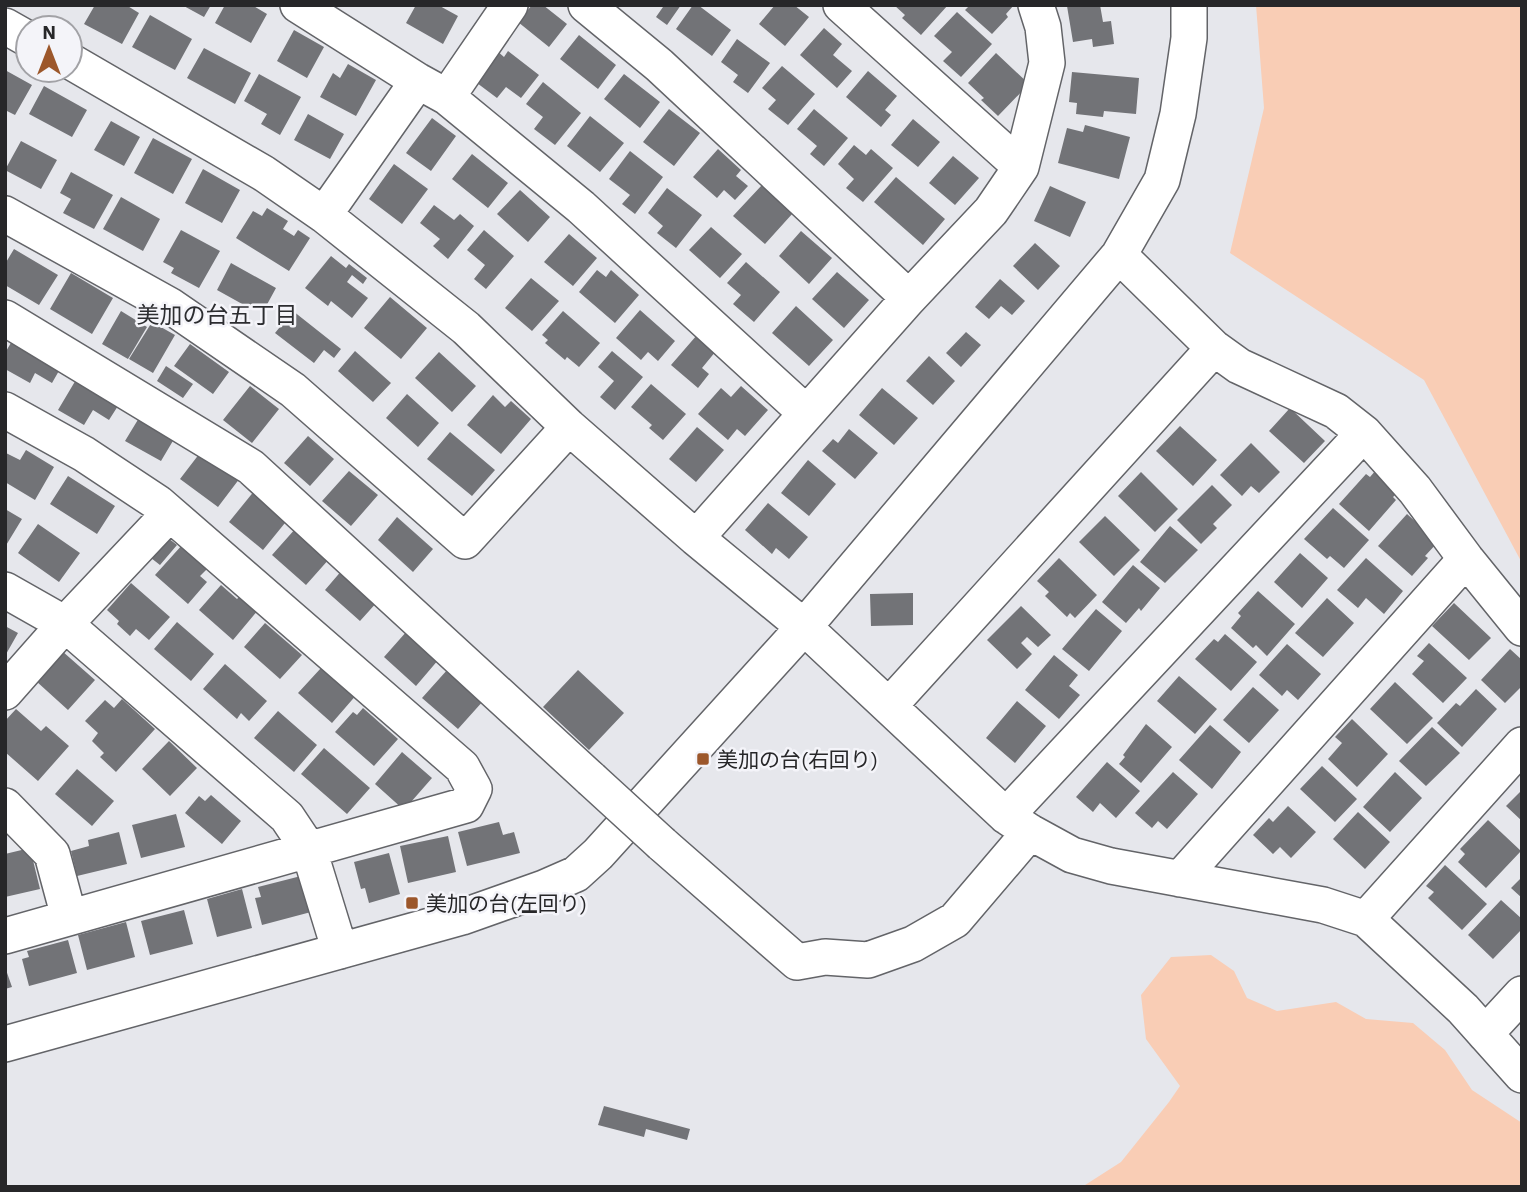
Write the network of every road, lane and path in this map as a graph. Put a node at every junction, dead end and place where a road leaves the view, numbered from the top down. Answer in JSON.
{"nodes":[{"id":1,"x":298,"y":5,"type":"edge"},
{"id":2,"x":510,"y":5,"type":"edge"},
{"id":3,"x":586,"y":5,"type":"edge"},
{"id":4,"x":841,"y":5,"type":"edge"},
{"id":5,"x":1036,"y":5,"type":"edge"},
{"id":6,"x":1189,"y":5,"type":"edge"},
{"id":7,"x":84,"y":69,"type":"edge"},
{"id":8,"x":432,"y":89,"type":"junction"},
{"id":9,"x":1021,"y":167,"type":"junction"},
{"id":10,"x":5,"y":214,"type":"edge"},
{"id":11,"x":324,"y":215,"type":"junction"},
{"id":12,"x":1119,"y":255,"type":"junction"},
{"id":13,"x":909,"y":298,"type":"junction"},
{"id":14,"x":5,"y":318,"type":"edge"},
{"id":15,"x":1214,"y":348,"type":"junction"},
{"id":16,"x":5,"y":410,"type":"edge"},
{"id":17,"x":806,"y":413,"type":"junction"},
{"id":18,"x":569,"y":426,"type":"junction"},
{"id":19,"x":1364,"y":433,"type":"junction"},
{"id":20,"x":169,"y":514,"type":"junction"},
{"id":21,"x":696,"y":538,"type":"junction"},
{"id":22,"x":1466,"y":559,"type":"junction"},
{"id":23,"x":5,"y":590,"type":"edge"},
{"id":24,"x":65,"y":625,"type":"junction"},
{"id":25,"x":804,"y":627,"type":"junction"},
{"id":26,"x":1522,"y":628,"type":"edge"},
{"id":27,"x":5,"y":692,"type":"edge"},
{"id":28,"x":890,"y":706,"type":"junction"},
{"id":29,"x":1522,"y":745,"type":"edge"},
{"id":30,"x":5,"y":806,"type":"edge"},
{"id":31,"x":1018,"y":824,"type":"junction"},
{"id":32,"x":309,"y":850,"type":"junction"},
{"id":33,"x":1180,"y":879,"type":"junction"},
{"id":34,"x":69,"y":917,"type":"junction"},
{"id":35,"x":1366,"y":919,"type":"junction"},
{"id":36,"x":5,"y":936,"type":"edge"},
{"id":37,"x":340,"y":951,"type":"junction"},
{"id":38,"x":1522,"y":994,"type":"edge"},
{"id":39,"x":1485,"y":1034,"type":"junction"},
{"id":40,"x":5,"y":1044,"type":"edge"},
{"id":41,"x":1522,"y":1075,"type":"edge"}],
"edges":[{"from":1,"to":8,"type":"street"},
{"from":2,"to":8,"type":"street"},
{"from":3,"to":13,"type":"street"},
{"from":4,"to":9,"type":"street"},
{"from":5,"to":9,"type":"street"},
{"from":6,"to":12,"type":"street"},
{"from":7,"to":11,"type":"street"},
{"from":8,"to":11,"type":"street"},
{"from":8,"to":17,"type":"street"},
{"from":9,"to":13,"type":"street"},
{"from":10,"to":18,"type":"street"},
{"from":11,"to":18,"type":"street"},
{"from":12,"to":15,"type":"street"},
{"from":12,"to":25,"type":"street"},
{"from":13,"to":17,"type":"street"},
{"from":14,"to":31,"type":"street","bridge":true},
{"from":15,"to":19,"type":"street"},
{"from":15,"to":28,"type":"street"},
{"from":16,"to":20,"type":"street"},
{"from":17,"to":21,"type":"street"},
{"from":18,"to":21,"type":"street"},
{"from":19,"to":22,"type":"street"},
{"from":19,"to":31,"type":"street"},
{"from":20,"to":24,"type":"street"},
{"from":20,"to":32,"type":"street"},
{"from":21,"to":25,"type":"street"},
{"from":22,"to":26,"type":"street"},
{"from":22,"to":33,"type":"street"},
{"from":23,"to":24,"type":"street"},
{"from":24,"to":27,"type":"street"},
{"from":24,"to":32,"type":"street"},
{"from":25,"to":28,"type":"street"},
{"from":25,"to":37,"type":"street"},
{"from":28,"to":31,"type":"street"},
{"from":29,"to":35,"type":"street"},
{"from":30,"to":34,"type":"street"},
{"from":31,"to":33,"type":"street"},
{"from":32,"to":34,"type":"street"},
{"from":32,"to":37,"type":"street"},
{"from":33,"to":35,"type":"street"},
{"from":34,"to":36,"type":"street"},
{"from":35,"to":39,"type":"street"},
{"from":37,"to":40,"type":"street"},
{"from":38,"to":39,"type":"street"},
{"from":39,"to":41,"type":"street"}]}
